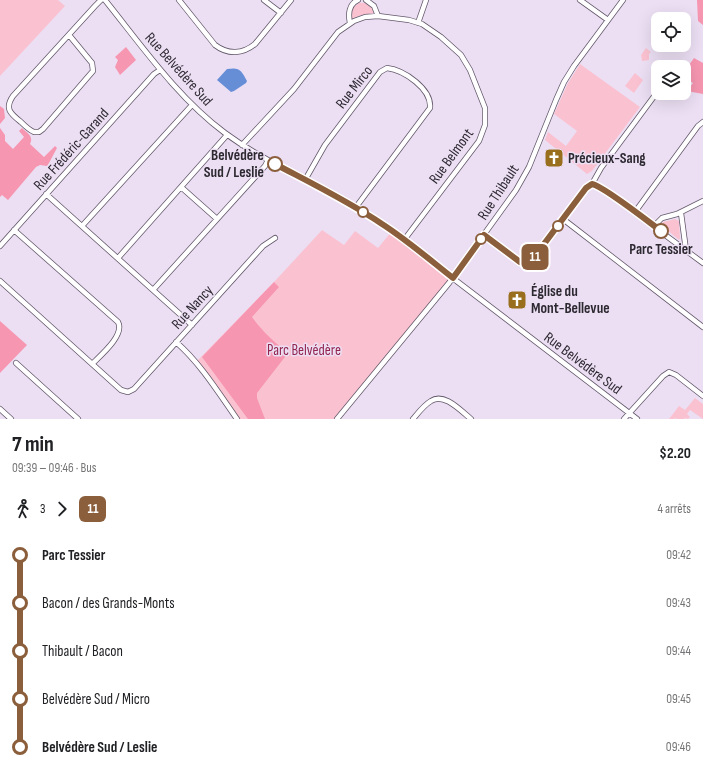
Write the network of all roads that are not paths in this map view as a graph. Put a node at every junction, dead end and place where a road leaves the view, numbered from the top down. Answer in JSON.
{"nodes":[{"id":1,"x":101,"y":0,"type":"edge"},
{"id":2,"x":105,"y":0,"type":"edge"},
{"id":3,"x":179,"y":0,"type":"edge"},
{"id":4,"x":264,"y":0,"type":"edge"},
{"id":5,"x":291,"y":0,"type":"edge"},
{"id":6,"x":358,"y":0,"type":"edge"},
{"id":7,"x":366,"y":0,"type":"edge"},
{"id":8,"x":426,"y":0,"type":"edge"},
{"id":9,"x":580,"y":0,"type":"edge"},
{"id":10,"x":623,"y":0,"type":"edge"},
{"id":11,"x":282,"y":13,"type":"junction"},
{"id":12,"x":378,"y":16,"type":"junction"},
{"id":13,"x":608,"y":20,"type":"junction"},
{"id":14,"x":350,"y":23,"type":"junction"},
{"id":15,"x":418,"y":23,"type":"junction"},
{"id":16,"x":69,"y":35,"type":"junction"},
{"id":17,"x":160,"y":70,"type":"junction"},
{"id":18,"x":651,"y":100,"type":"edge"},
{"id":19,"x":192,"y":105,"type":"junction"},
{"id":20,"x":703,"y":122,"type":"edge"},
{"id":21,"x":227,"y":135,"type":"junction"},
{"id":22,"x":242,"y":145,"type":"junction"},
{"id":23,"x":268,"y":160,"type":"junction"},
{"id":24,"x":305,"y":180,"type":"junction"},
{"id":25,"x":592,"y":184,"type":"junction"},
{"id":26,"x":181,"y":187,"type":"junction"},
{"id":27,"x":46,"y":194,"type":"junction"},
{"id":28,"x":703,"y":201,"type":"edge"},
{"id":29,"x":356,"y":208,"type":"junction"},
{"id":30,"x":635,"y":212,"type":"junction"},
{"id":31,"x":681,"y":213,"type":"junction"},
{"id":32,"x":217,"y":219,"type":"junction"},
{"id":33,"x":563,"y":219,"type":"junction"},
{"id":34,"x":82,"y":226,"type":"junction"},
{"id":35,"x":654,"y":226,"type":"junction"},
{"id":36,"x":14,"y":230,"type":"junction"},
{"id":37,"x":484,"y":235,"type":"junction"},
{"id":38,"x":275,"y":238,"type":"dead end"},
{"id":39,"x":404,"y":240,"type":"junction"},
{"id":40,"x":0,"y":246,"type":"edge"},
{"id":41,"x":686,"y":250,"type":"junction"},
{"id":42,"x":118,"y":258,"type":"junction"},
{"id":43,"x":703,"y":263,"type":"edge"},
{"id":44,"x":453,"y":278,"type":"junction"},
{"id":45,"x":0,"y":281,"type":"edge"},
{"id":46,"x":153,"y":290,"type":"junction"},
{"id":47,"x":192,"y":325,"type":"junction"},
{"id":48,"x":703,"y":327,"type":"edge"},
{"id":49,"x":176,"y":342,"type":"junction"},
{"id":50,"x":16,"y":363,"type":"dead end"},
{"id":51,"x":92,"y":364,"type":"junction"},
{"id":52,"x":703,"y":396,"type":"edge"},
{"id":53,"x":0,"y":409,"type":"edge"},
{"id":54,"x":630,"y":413,"type":"junction"},
{"id":55,"x":11,"y":419,"type":"edge"},
{"id":56,"x":78,"y":419,"type":"edge"},
{"id":57,"x":237,"y":419,"type":"edge"},
{"id":58,"x":337,"y":419,"type":"edge"},
{"id":59,"x":413,"y":419,"type":"edge"},
{"id":60,"x":471,"y":419,"type":"edge"},
{"id":61,"x":624,"y":419,"type":"edge"},
{"id":62,"x":638,"y":419,"type":"edge"}],
"edges":[{"from":1,"to":16,"type":"street"},
{"from":2,"to":17,"type":"street","name":"Rue Belvédère Sud"},
{"from":3,"to":11,"type":"street"},
{"from":4,"to":11,"type":"street"},
{"from":5,"to":11,"type":"street"},
{"from":6,"to":14,"type":"street"},
{"from":7,"to":12,"type":"street"},
{"from":8,"to":15,"type":"street"},
{"from":9,"to":13,"type":"street"},
{"from":10,"to":13,"type":"street","name":"Rue Thibault"},
{"from":12,"to":14,"type":"street","name":"Rue Belmont"},
{"from":12,"to":15,"type":"street","name":"Rue Belmont"},
{"from":13,"to":37,"type":"street","name":"Rue Thibault"},
{"from":14,"to":22,"type":"street","name":"Rue Belmont"},
{"from":15,"to":39,"type":"street","name":"Rue Belmont"},
{"from":16,"to":16,"type":"street"},
{"from":17,"to":19,"type":"street","name":"Rue Belvédère Sud"},
{"from":17,"to":27,"type":"street","name":"Rue Frédéric-Garand"},
{"from":18,"to":25,"type":"street"},
{"from":19,"to":21,"type":"street","name":"Rue Belvédère Sud"},
{"from":19,"to":34,"type":"street"},
{"from":20,"to":30,"type":"street"},
{"from":21,"to":22,"type":"street","name":"Rue Belvédère Sud"},
{"from":21,"to":26,"type":"street"},
{"from":22,"to":23,"type":"street","name":"Rue Belvédère Sud"},
{"from":23,"to":24,"type":"street","name":"Rue Belvédère Sud"},
{"from":23,"to":32,"type":"street"},
{"from":24,"to":29,"type":"street","name":"Rue Belvédère Sud"},
{"from":24,"to":29,"type":"street","name":"Rue Mirco"},
{"from":25,"to":30,"type":"street"},
{"from":25,"to":33,"type":"street"},
{"from":26,"to":32,"type":"street"},
{"from":26,"to":42,"type":"street"},
{"from":27,"to":34,"type":"street"},
{"from":27,"to":36,"type":"street","name":"Rue Frédéric-Garand"},
{"from":28,"to":31,"type":"street"},
{"from":29,"to":39,"type":"street","name":"Rue Belvédère Sud"},
{"from":30,"to":35,"type":"street"},
{"from":31,"to":35,"type":"street"},
{"from":31,"to":41,"type":"street"},
{"from":32,"to":46,"type":"street"},
{"from":33,"to":37,"type":"street"},
{"from":33,"to":48,"type":"street"},
{"from":34,"to":42,"type":"street"},
{"from":35,"to":41,"type":"street"},
{"from":36,"to":40,"type":"street","name":"Rue Frédéric-Garand"},
{"from":36,"to":51,"type":"street"},
{"from":37,"to":44,"type":"street","name":"Rue Thibault"},
{"from":38,"to":47,"type":"street","name":"Rue Nancy"},
{"from":39,"to":44,"type":"street","name":"Rue Belvédère Sud"},
{"from":41,"to":43,"type":"street"},
{"from":42,"to":46,"type":"street"},
{"from":44,"to":54,"type":"street","name":"Rue Belvédère Sud"},
{"from":44,"to":58,"type":"street","name":"Rue Thibault"},
{"from":45,"to":51,"type":"street"},
{"from":46,"to":47,"type":"street"},
{"from":47,"to":49,"type":"street","name":"Rue Nancy"},
{"from":49,"to":51,"type":"street","name":"Rue Nancy"},
{"from":49,"to":57,"type":"street"},
{"from":50,"to":56,"type":"street"},
{"from":52,"to":54,"type":"street"},
{"from":53,"to":55,"type":"street"},
{"from":54,"to":61,"type":"street"},
{"from":54,"to":62,"type":"street","name":"Rue Belvédère Sud"},
{"from":59,"to":60,"type":"street"}]}
